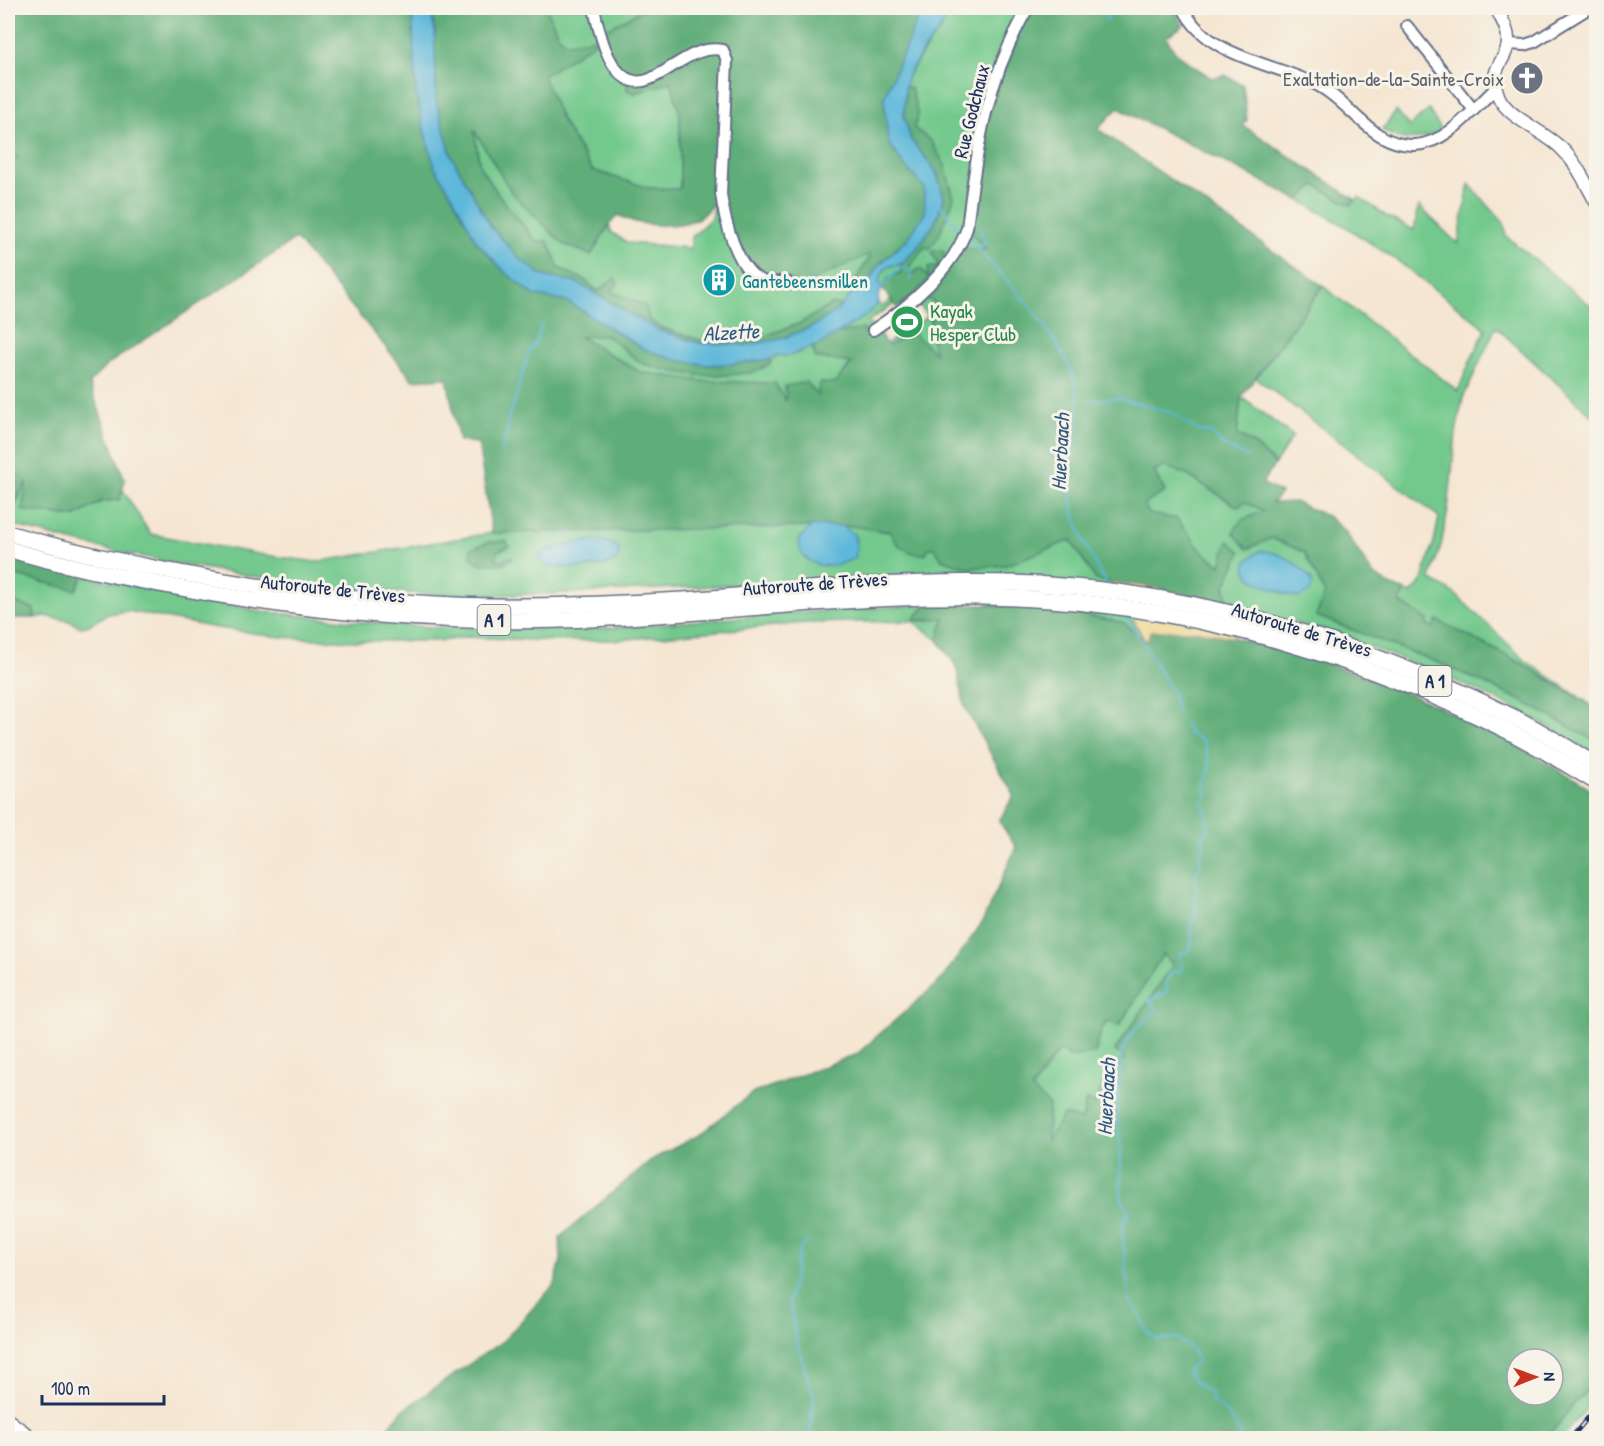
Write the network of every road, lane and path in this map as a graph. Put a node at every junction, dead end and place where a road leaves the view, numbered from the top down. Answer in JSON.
{"nodes":[{"id":1,"x":594,"y":8,"type":"edge"},
{"id":2,"x":1028,"y":8,"type":"edge"},
{"id":3,"x":1183,"y":8,"type":"edge"},
{"id":4,"x":1496,"y":8,"type":"edge"},
{"id":5,"x":1589,"y":8,"type":"edge"},
{"id":6,"x":1407,"y":26,"type":"dead end"},
{"id":7,"x":1508,"y":44,"type":"junction"},
{"id":8,"x":1496,"y":88,"type":"junction"},
{"id":9,"x":1473,"y":109,"type":"junction"},
{"id":10,"x":1596,"y":202,"type":"edge"},
{"id":11,"x":786,"y":282,"type":"dead end"},
{"id":12,"x":873,"y":330,"type":"dead end"},
{"id":13,"x":8,"y":533,"type":"edge"},
{"id":14,"x":8,"y":549,"type":"edge"},
{"id":15,"x":983,"y":589,"type":"junction"},
{"id":16,"x":1596,"y":765,"type":"edge"},
{"id":17,"x":1596,"y":782,"type":"edge"},
{"id":18,"x":8,"y":1420,"type":"edge"},
{"id":19,"x":32,"y":1438,"type":"edge"}],
"edges":[{"from":1,"to":11,"type":"street"},
{"from":2,"to":12,"type":"street","name":"Rue Godchaux"},
{"from":3,"to":9,"type":"street"},
{"from":4,"to":7,"type":"main road"},
{"from":5,"to":7,"type":"street"},
{"from":6,"to":9,"type":"street"},
{"from":7,"to":8,"type":"main road"},
{"from":8,"to":9,"type":"street"},
{"from":8,"to":10,"type":"main road"},
{"from":13,"to":15,"type":"highway","name":"Autoroute de Trèves","number":"A 1"},
{"from":14,"to":15,"type":"highway","name":"Autoroute de Trèves","number":"A 1"},
{"from":15,"to":16,"type":"highway","name":"Autoroute de Trèves","number":"A 1"},
{"from":15,"to":17,"type":"highway","name":"Autoroute de Trèves","number":"A 1"},
{"from":18,"to":19,"type":"main road"}]}
